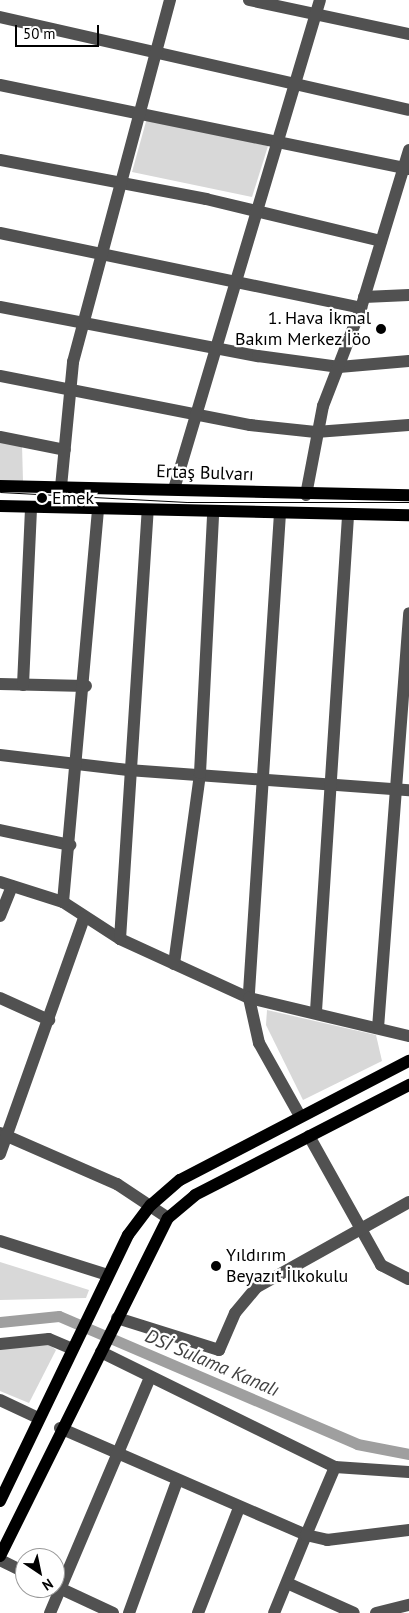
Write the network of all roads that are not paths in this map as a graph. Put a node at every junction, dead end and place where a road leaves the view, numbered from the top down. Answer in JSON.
{"nodes":[{"id":1,"x":170,"y":0,"type":"edge"},
{"id":2,"x":250,"y":0,"type":"edge"},
{"id":3,"x":318,"y":6,"type":"edge"},
{"id":4,"x":0,"y":17,"type":"edge"},
{"id":5,"x":409,"y":34,"type":"edge"},
{"id":6,"x":160,"y":50,"type":"junction"},
{"id":7,"x":294,"y":80,"type":"junction"},
{"id":8,"x":0,"y":85,"type":"edge"},
{"id":9,"x":409,"y":110,"type":"edge"},
{"id":10,"x":140,"y":114,"type":"junction"},
{"id":11,"x":276,"y":144,"type":"junction"},
{"id":12,"x":409,"y":150,"type":"edge"},
{"id":13,"x":0,"y":160,"type":"edge"},
{"id":14,"x":407,"y":169,"type":"edge"},
{"id":15,"x":121,"y":186,"type":"junction"},
{"id":16,"x":257,"y":212,"type":"junction"},
{"id":17,"x":0,"y":233,"type":"edge"},
{"id":18,"x":380,"y":241,"type":"junction"},
{"id":19,"x":101,"y":253,"type":"junction"},
{"id":20,"x":236,"y":280,"type":"junction"},
{"id":21,"x":409,"y":295,"type":"edge"},
{"id":22,"x":362,"y":302,"type":"junction"},
{"id":23,"x":0,"y":307,"type":"edge"},
{"id":24,"x":83,"y":322,"type":"junction"},
{"id":25,"x":217,"y":346,"type":"junction"},
{"id":26,"x":409,"y":361,"type":"edge"},
{"id":27,"x":339,"y":367,"type":"junction"},
{"id":28,"x":0,"y":376,"type":"edge"},
{"id":29,"x":70,"y":390,"type":"junction"},
{"id":30,"x":197,"y":414,"type":"junction"},
{"id":31,"x":409,"y":425,"type":"edge"},
{"id":32,"x":316,"y":432,"type":"junction"},
{"id":33,"x":0,"y":437,"type":"edge"},
{"id":34,"x":65,"y":450,"type":"junction"},
{"id":35,"x":0,"y":486,"type":"edge"},
{"id":36,"x":61,"y":487,"type":"junction"},
{"id":37,"x":174,"y":489,"type":"junction"},
{"id":38,"x":306,"y":495,"type":"junction"},
{"id":39,"x":409,"y":495,"type":"edge"},
{"id":40,"x":0,"y":506,"type":"edge"},
{"id":41,"x":31,"y":507,"type":"junction"},
{"id":42,"x":98,"y":509,"type":"junction"},
{"id":43,"x":148,"y":510,"type":"junction"},
{"id":44,"x":213,"y":512,"type":"junction"},
{"id":45,"x":280,"y":513,"type":"junction"},
{"id":46,"x":348,"y":514,"type":"junction"},
{"id":47,"x":409,"y":514,"type":"edge"},
{"id":48,"x":409,"y":613,"type":"edge"},
{"id":49,"x":0,"y":684,"type":"edge"},
{"id":50,"x":23,"y":685,"type":"junction"},
{"id":51,"x":86,"y":686,"type":"junction"},
{"id":52,"x":0,"y":755,"type":"edge"},
{"id":53,"x":77,"y":765,"type":"junction"},
{"id":54,"x":128,"y":770,"type":"junction"},
{"id":55,"x":200,"y":774,"type":"junction"},
{"id":56,"x":260,"y":778,"type":"junction"},
{"id":57,"x":331,"y":784,"type":"junction"},
{"id":58,"x":396,"y":788,"type":"junction"},
{"id":59,"x":409,"y":790,"type":"edge"},
{"id":60,"x":0,"y":830,"type":"edge"},
{"id":61,"x":70,"y":845,"type":"junction"},
{"id":62,"x":6,"y":884,"type":"edge"},
{"id":63,"x":63,"y":902,"type":"junction"},
{"id":64,"x":0,"y":916,"type":"edge"},
{"id":65,"x":84,"y":918,"type":"junction"},
{"id":66,"x":120,"y":939,"type":"junction"},
{"id":67,"x":174,"y":964,"type":"junction"},
{"id":68,"x":0,"y":998,"type":"edge"},
{"id":69,"x":249,"y":998,"type":"junction"},
{"id":70,"x":316,"y":1011,"type":"junction"},
{"id":71,"x":49,"y":1020,"type":"junction"},
{"id":72,"x":378,"y":1028,"type":"junction"},
{"id":73,"x":409,"y":1036,"type":"edge"},
{"id":74,"x":409,"y":1061,"type":"edge"},
{"id":75,"x":409,"y":1085,"type":"edge"},
{"id":76,"x":300,"y":1116,"type":"junction"},
{"id":77,"x":4,"y":1135,"type":"edge"},
{"id":78,"x":308,"y":1136,"type":"junction"},
{"id":79,"x":0,"y":1154,"type":"edge"},
{"id":80,"x":409,"y":1202,"type":"edge"},
{"id":81,"x":151,"y":1205,"type":"junction"},
{"id":82,"x":168,"y":1218,"type":"junction"},
{"id":83,"x":357,"y":1230,"type":"junction"},
{"id":84,"x":0,"y":1241,"type":"edge"},
{"id":85,"x":108,"y":1275,"type":"junction"},
{"id":86,"x":409,"y":1279,"type":"edge"},
{"id":87,"x":114,"y":1323,"type":"junction"},
{"id":88,"x":0,"y":1344,"type":"edge"},
{"id":89,"x":75,"y":1344,"type":"junction"},
{"id":90,"x":102,"y":1351,"type":"junction"},
{"id":91,"x":150,"y":1377,"type":"junction"},
{"id":92,"x":0,"y":1400,"type":"edge"},
{"id":93,"x":38,"y":1418,"type":"junction"},
{"id":94,"x":60,"y":1428,"type":"junction"},
{"id":95,"x":116,"y":1456,"type":"junction"},
{"id":96,"x":335,"y":1467,"type":"junction"},
{"id":97,"x":409,"y":1472,"type":"edge"},
{"id":98,"x":177,"y":1481,"type":"junction"},
{"id":99,"x":0,"y":1501,"type":"edge"},
{"id":100,"x":239,"y":1508,"type":"junction"},
{"id":101,"x":409,"y":1530,"type":"edge"},
{"id":102,"x":306,"y":1535,"type":"junction"},
{"id":103,"x":0,"y":1556,"type":"edge"},
{"id":104,"x":0,"y":1560,"type":"edge"},
{"id":105,"x":15,"y":1567,"type":"edge"},
{"id":106,"x":65,"y":1569,"type":"edge"},
{"id":107,"x":287,"y":1583,"type":"junction"},
{"id":108,"x":65,"y":1591,"type":"edge"},
{"id":109,"x":54,"y":1598,"type":"edge"},
{"id":110,"x":409,"y":1605,"type":"edge"},
{"id":111,"x":50,"y":1613,"type":"edge"},
{"id":112,"x":113,"y":1613,"type":"edge"},
{"id":113,"x":129,"y":1613,"type":"edge"},
{"id":114,"x":198,"y":1613,"type":"edge"},
{"id":115,"x":274,"y":1613,"type":"edge"},
{"id":116,"x":354,"y":1613,"type":"edge"},
{"id":117,"x":376,"y":1613,"type":"edge"}],
"edges":[{"from":1,"to":6,"type":"street"},
{"from":2,"to":3,"type":"street"},
{"from":3,"to":5,"type":"street"},
{"from":3,"to":7,"type":"street"},
{"from":4,"to":6,"type":"street"},
{"from":6,"to":7,"type":"street"},
{"from":6,"to":10,"type":"street"},
{"from":7,"to":9,"type":"street"},
{"from":7,"to":11,"type":"street"},
{"from":8,"to":10,"type":"street"},
{"from":10,"to":11,"type":"street"},
{"from":10,"to":15,"type":"street"},
{"from":11,"to":14,"type":"street"},
{"from":11,"to":16,"type":"street"},
{"from":12,"to":14,"type":"street"},
{"from":13,"to":15,"type":"street"},
{"from":14,"to":18,"type":"street"},
{"from":15,"to":16,"type":"street"},
{"from":15,"to":19,"type":"street"},
{"from":16,"to":18,"type":"street"},
{"from":16,"to":20,"type":"street"},
{"from":17,"to":19,"type":"street"},
{"from":18,"to":22,"type":"street"},
{"from":19,"to":20,"type":"street"},
{"from":19,"to":24,"type":"street"},
{"from":20,"to":22,"type":"street"},
{"from":20,"to":25,"type":"street"},
{"from":21,"to":22,"type":"street"},
{"from":22,"to":27,"type":"street"},
{"from":23,"to":24,"type":"street"},
{"from":24,"to":25,"type":"street"},
{"from":24,"to":29,"type":"street"},
{"from":25,"to":27,"type":"street"},
{"from":25,"to":30,"type":"street"},
{"from":26,"to":27,"type":"street"},
{"from":27,"to":32,"type":"street"},
{"from":28,"to":29,"type":"street"},
{"from":29,"to":30,"type":"street"},
{"from":29,"to":34,"type":"street"},
{"from":30,"to":32,"type":"street"},
{"from":30,"to":37,"type":"street"},
{"from":31,"to":32,"type":"street"},
{"from":32,"to":38,"type":"street"},
{"from":33,"to":34,"type":"street"},
{"from":34,"to":36,"type":"street"},
{"from":35,"to":36,"type":"main road","name":"Ertaş Bulvarı"},
{"from":36,"to":37,"type":"main road","name":"Ertaş Bulvarı"},
{"from":37,"to":38,"type":"main road","name":"Ertaş Bulvarı"},
{"from":38,"to":39,"type":"main road","name":"Ertaş Bulvarı"},
{"from":40,"to":41,"type":"main road"},
{"from":41,"to":42,"type":"main road"},
{"from":41,"to":50,"type":"street"},
{"from":42,"to":43,"type":"main road"},
{"from":42,"to":51,"type":"street"},
{"from":43,"to":44,"type":"main road"},
{"from":43,"to":54,"type":"street"},
{"from":44,"to":45,"type":"main road"},
{"from":44,"to":55,"type":"street"},
{"from":45,"to":46,"type":"main road"},
{"from":45,"to":56,"type":"street"},
{"from":46,"to":47,"type":"main road"},
{"from":46,"to":57,"type":"street"},
{"from":48,"to":58,"type":"street"},
{"from":49,"to":50,"type":"street"},
{"from":50,"to":51,"type":"street"},
{"from":51,"to":53,"type":"street"},
{"from":52,"to":53,"type":"street"},
{"from":53,"to":54,"type":"street"},
{"from":53,"to":61,"type":"street"},
{"from":54,"to":55,"type":"street"},
{"from":54,"to":66,"type":"street"},
{"from":55,"to":56,"type":"street"},
{"from":55,"to":67,"type":"street"},
{"from":56,"to":57,"type":"street"},
{"from":56,"to":69,"type":"street"},
{"from":57,"to":58,"type":"street"},
{"from":57,"to":70,"type":"street"},
{"from":58,"to":59,"type":"street"},
{"from":58,"to":72,"type":"street"},
{"from":60,"to":61,"type":"street"},
{"from":61,"to":63,"type":"street"},
{"from":62,"to":63,"type":"street"},
{"from":62,"to":64,"type":"street"},
{"from":63,"to":65,"type":"street"},
{"from":65,"to":66,"type":"street"},
{"from":65,"to":71,"type":"street"},
{"from":66,"to":67,"type":"street"},
{"from":67,"to":69,"type":"street"},
{"from":68,"to":71,"type":"street"},
{"from":69,"to":70,"type":"street"},
{"from":69,"to":76,"type":"street"},
{"from":70,"to":72,"type":"street"},
{"from":71,"to":77,"type":"street"},
{"from":72,"to":73,"type":"street"},
{"from":74,"to":76,"type":"main road"},
{"from":75,"to":78,"type":"main road"},
{"from":76,"to":81,"type":"main road"},
{"from":77,"to":79,"type":"street"},
{"from":77,"to":81,"type":"street"},
{"from":78,"to":82,"type":"main road"},
{"from":78,"to":83,"type":"street"},
{"from":80,"to":83,"type":"street"},
{"from":81,"to":82,"type":"street"},
{"from":81,"to":85,"type":"main road"},
{"from":82,"to":87,"type":"main road"},
{"from":83,"to":86,"type":"street"},
{"from":83,"to":87,"type":"street"},
{"from":84,"to":85,"type":"street"},
{"from":85,"to":89,"type":"main road"},
{"from":87,"to":90,"type":"main road"},
{"from":88,"to":89,"type":"street"},
{"from":89,"to":93,"type":"main road"},
{"from":90,"to":91,"type":"street"},
{"from":90,"to":94,"type":"main road"},
{"from":91,"to":95,"type":"street"},
{"from":91,"to":96,"type":"street"},
{"from":92,"to":93,"type":"street"},
{"from":93,"to":99,"type":"main road"},
{"from":94,"to":95,"type":"street"},
{"from":94,"to":103,"type":"main road"},
{"from":95,"to":98,"type":"street"},
{"from":95,"to":106,"type":"street"},
{"from":96,"to":97,"type":"street"},
{"from":96,"to":102,"type":"street"},
{"from":98,"to":100,"type":"street"},
{"from":98,"to":113,"type":"street"},
{"from":100,"to":102,"type":"street"},
{"from":100,"to":114,"type":"street"},
{"from":101,"to":102,"type":"street"},
{"from":102,"to":107,"type":"street"},
{"from":104,"to":105,"type":"street"},
{"from":107,"to":115,"type":"street"},
{"from":107,"to":116,"type":"street"},
{"from":108,"to":112,"type":"street"},
{"from":109,"to":111,"type":"street"},
{"from":110,"to":117,"type":"street"}]}
